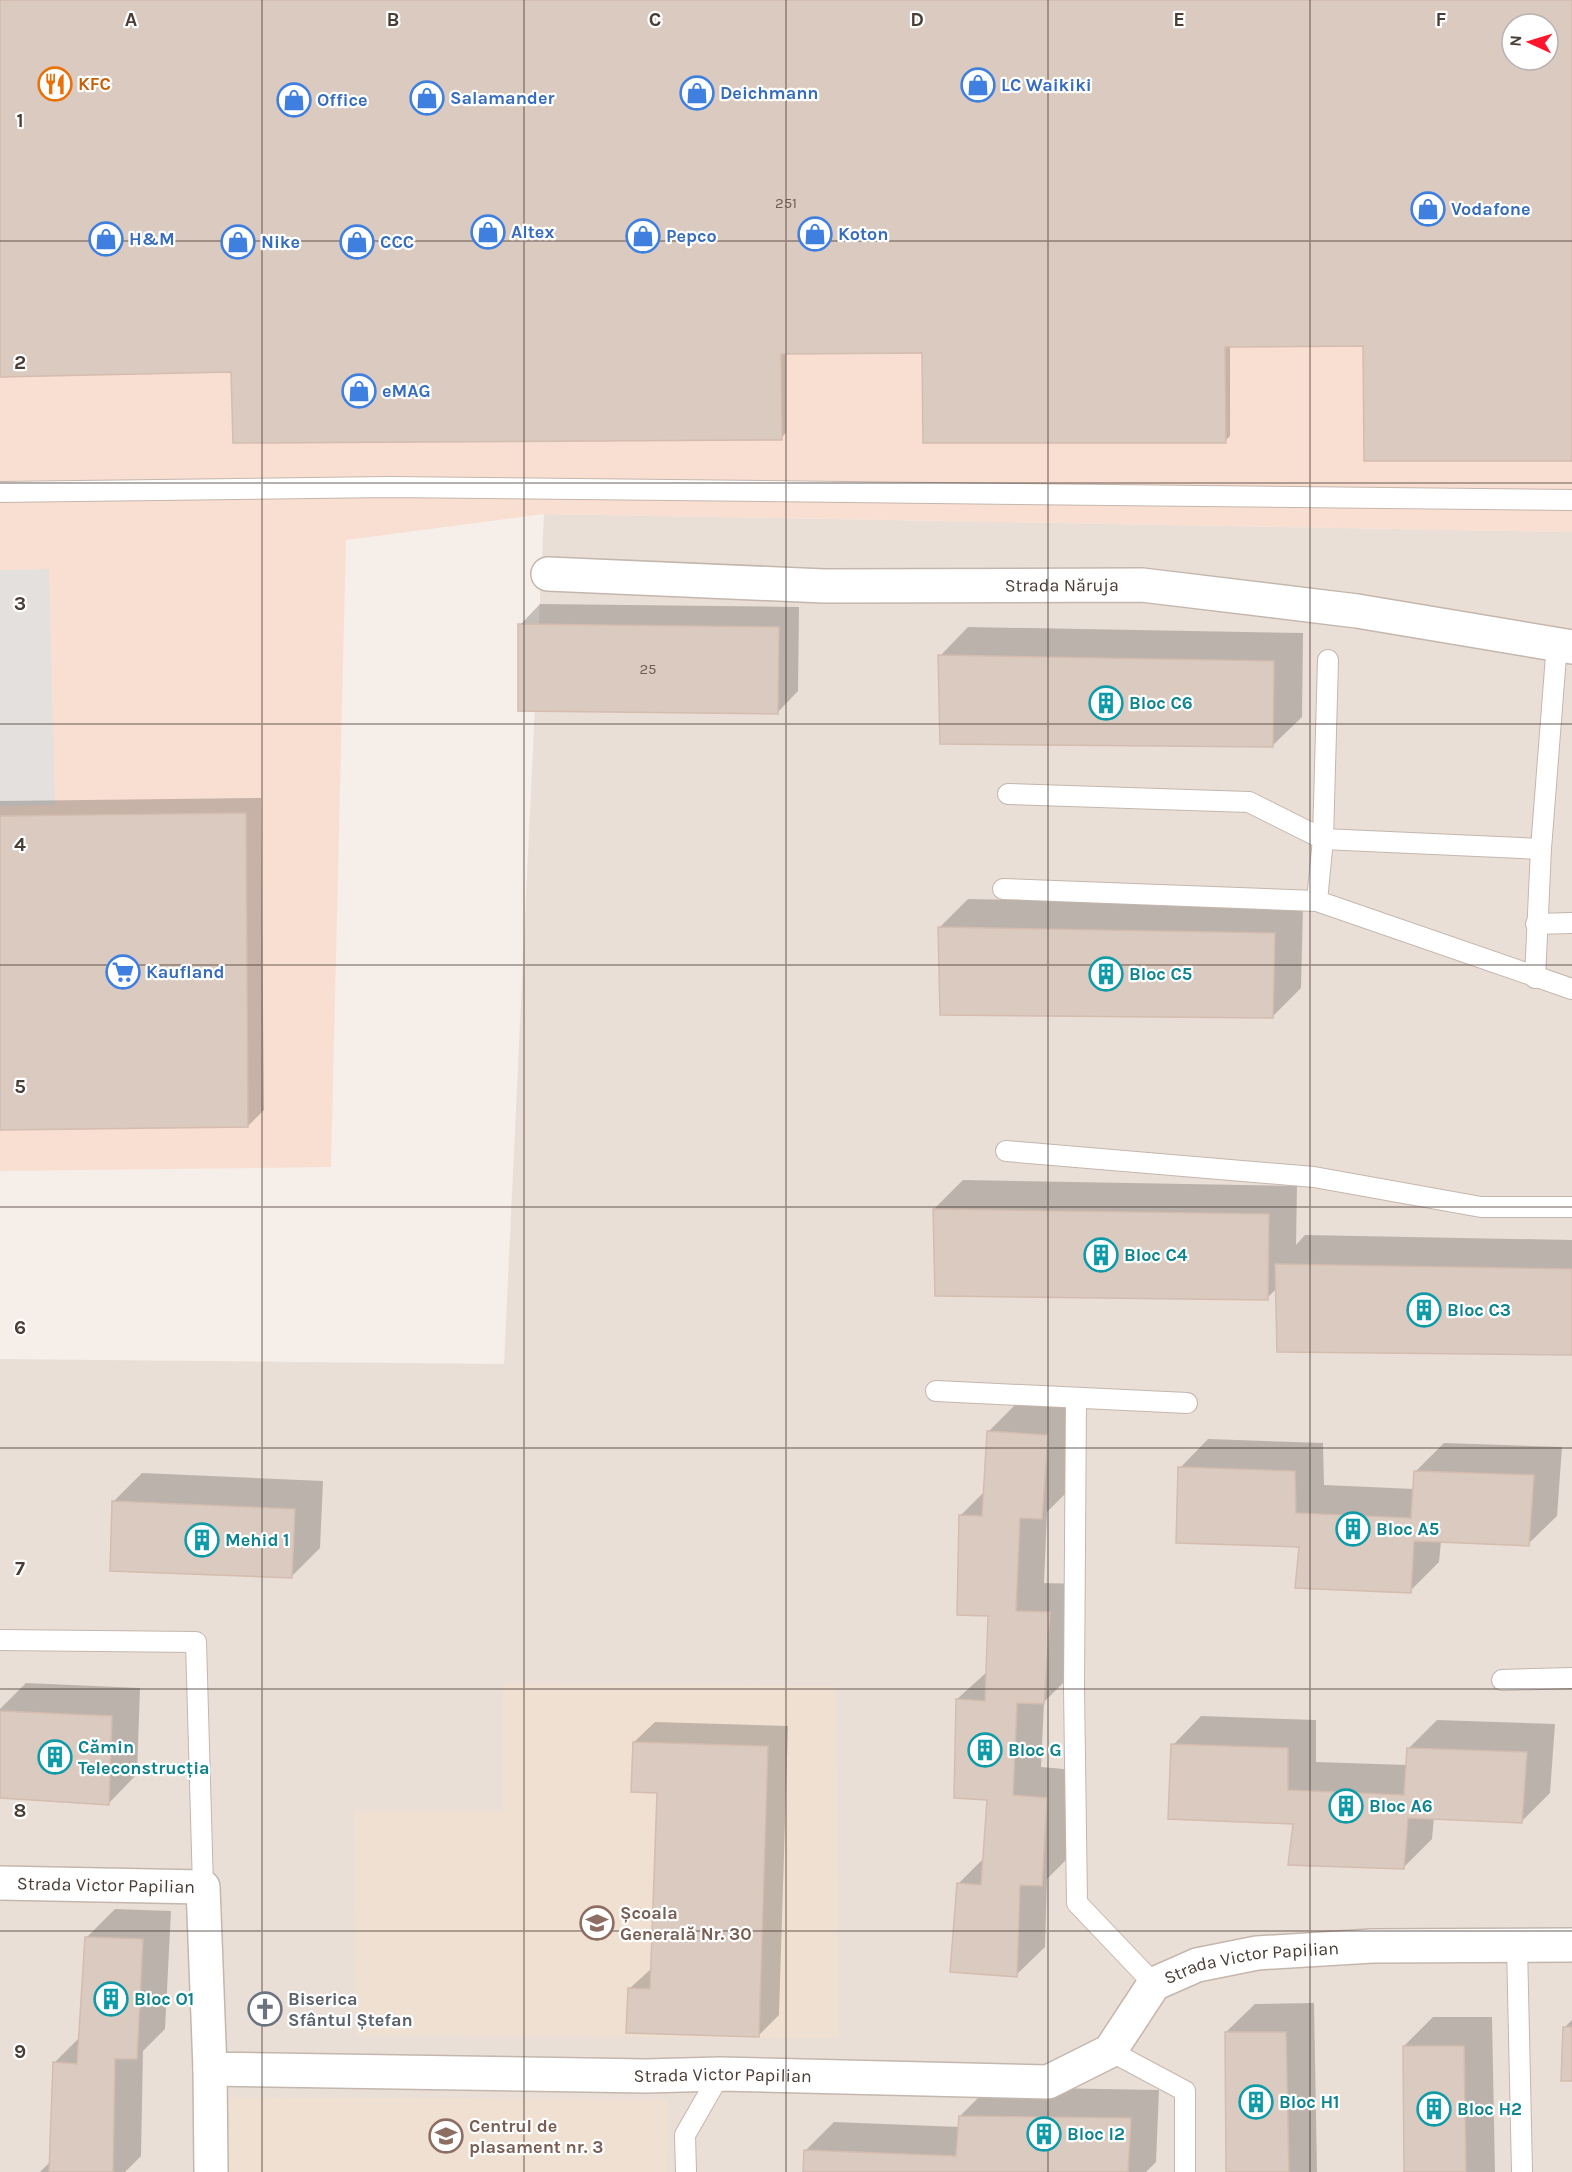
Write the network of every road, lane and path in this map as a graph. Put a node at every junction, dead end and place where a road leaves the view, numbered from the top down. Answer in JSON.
{"nodes":[{"id":1,"x":0,"y":492,"type":"edge"},
{"id":2,"x":1572,"y":500,"type":"edge"},
{"id":3,"x":548,"y":574,"type":"dead end"},
{"id":4,"x":1564,"y":645,"type":"edge"},
{"id":5,"x":1328,"y":660,"type":"dead end"},
{"id":6,"x":1008,"y":794,"type":"dead end"},
{"id":7,"x":1323,"y":839,"type":"junction"},
{"id":8,"x":1541,"y":849,"type":"junction"},
{"id":9,"x":1003,"y":889,"type":"dead end"},
{"id":10,"x":1317,"y":901,"type":"junction"},
{"id":11,"x":1572,"y":923,"type":"edge"},
{"id":12,"x":1536,"y":924,"type":"junction"},
{"id":13,"x":1534,"y":978,"type":"junction"},
{"id":14,"x":1572,"y":989,"type":"edge"},
{"id":15,"x":1006,"y":1151,"type":"dead end"},
{"id":16,"x":1572,"y":1207,"type":"edge"},
{"id":17,"x":936,"y":1391,"type":"dead end"},
{"id":18,"x":1076,"y":1399,"type":"junction"},
{"id":19,"x":1187,"y":1403,"type":"dead end"},
{"id":20,"x":0,"y":1640,"type":"edge"},
{"id":21,"x":1572,"y":1678,"type":"edge"},
{"id":22,"x":1502,"y":1680,"type":"dead end"},
{"id":23,"x":0,"y":1883,"type":"edge"},
{"id":24,"x":203,"y":1887,"type":"junction"},
{"id":25,"x":1516,"y":1945,"type":"junction"},
{"id":26,"x":1572,"y":1945,"type":"edge"},
{"id":27,"x":1154,"y":1983,"type":"junction"},
{"id":28,"x":1110,"y":2051,"type":"junction"},
{"id":29,"x":210,"y":2069,"type":"junction"},
{"id":30,"x":720,"y":2074,"type":"junction"},
{"id":31,"x":211,"y":2172,"type":"edge"},
{"id":32,"x":686,"y":2172,"type":"edge"},
{"id":33,"x":1185,"y":2172,"type":"edge"},
{"id":34,"x":1522,"y":2172,"type":"edge"}],
"edges":[{"from":1,"to":2,"type":"lane"},
{"from":3,"to":4,"type":"street","name":"Strada Năruja"},
{"from":4,"to":8,"type":"lane"},
{"from":5,"to":7,"type":"lane"},
{"from":6,"to":7,"type":"lane"},
{"from":7,"to":8,"type":"lane"},
{"from":7,"to":10,"type":"lane"},
{"from":8,"to":12,"type":"lane"},
{"from":9,"to":10,"type":"lane"},
{"from":10,"to":13,"type":"lane"},
{"from":11,"to":12,"type":"lane"},
{"from":12,"to":13,"type":"lane"},
{"from":13,"to":14,"type":"lane"},
{"from":15,"to":16,"type":"lane"},
{"from":17,"to":18,"type":"lane"},
{"from":18,"to":19,"type":"lane"},
{"from":18,"to":27,"type":"lane"},
{"from":20,"to":24,"type":"lane"},
{"from":21,"to":22,"type":"lane"},
{"from":23,"to":24,"type":"street","name":"Strada Victor Papilian"},
{"from":24,"to":29,"type":"street","name":"Strada Victor Papilian"},
{"from":25,"to":26,"type":"street","name":"Strada Victor Papilian"},
{"from":25,"to":27,"type":"street","name":"Strada Victor Papilian"},
{"from":25,"to":34,"type":"lane"},
{"from":27,"to":28,"type":"street","name":"Strada Victor Papilian"},
{"from":28,"to":30,"type":"street","name":"Strada Victor Papilian"},
{"from":28,"to":33,"type":"lane"},
{"from":29,"to":30,"type":"street","name":"Strada Victor Papilian"},
{"from":29,"to":31,"type":"street"},
{"from":30,"to":32,"type":"lane"}]}
